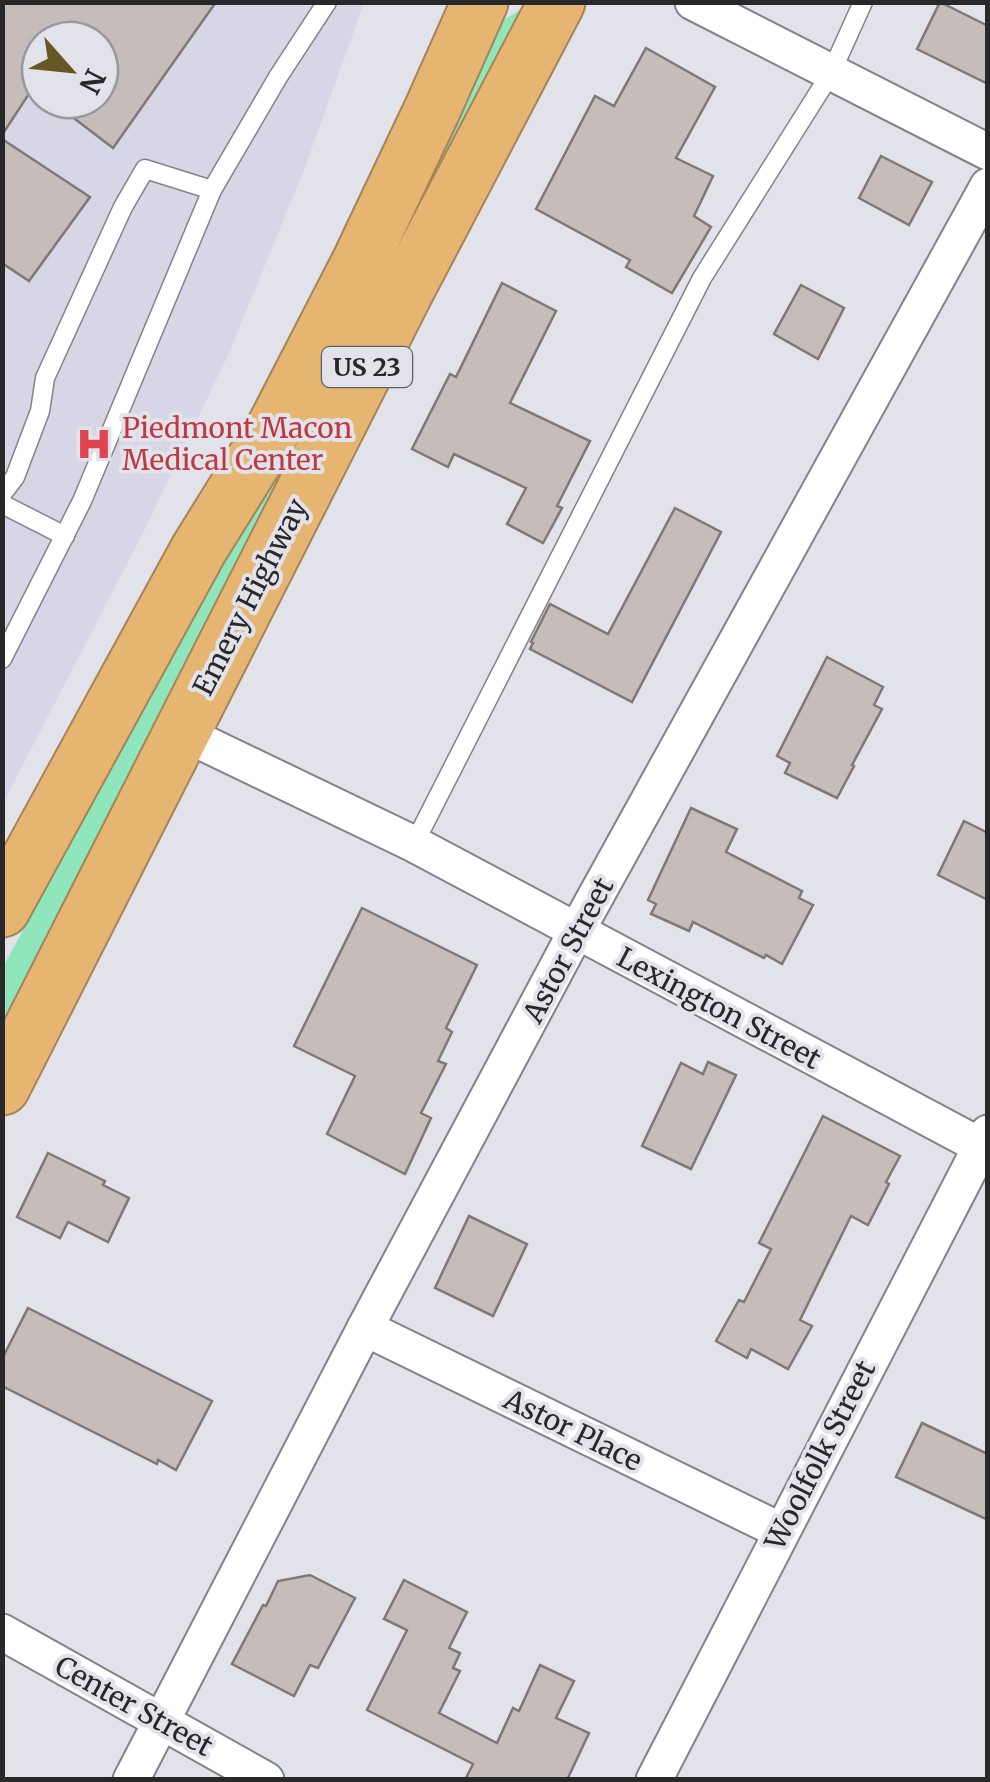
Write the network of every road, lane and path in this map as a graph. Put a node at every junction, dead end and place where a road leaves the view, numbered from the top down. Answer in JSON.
{"nodes":[{"id":1,"x":327,"y":2,"type":"edge"},
{"id":2,"x":442,"y":2,"type":"edge"},
{"id":3,"x":480,"y":2,"type":"edge"},
{"id":4,"x":556,"y":2,"type":"edge"},
{"id":5,"x":693,"y":2,"type":"edge"},
{"id":6,"x":863,"y":2,"type":"edge"},
{"id":7,"x":832,"y":73,"type":"junction"},
{"id":8,"x":988,"y":152,"type":"edge"},
{"id":9,"x":988,"y":186,"type":"edge"},
{"id":10,"x":212,"y":190,"type":"junction"},
{"id":11,"x":360,"y":262,"type":"junction"},
{"id":12,"x":2,"y":494,"type":"edge"},
{"id":13,"x":2,"y":504,"type":"edge"},
{"id":14,"x":64,"y":536,"type":"junction"},
{"id":15,"x":2,"y":659,"type":"edge"},
{"id":16,"x":181,"y":732,"type":"junction"},
{"id":17,"x":414,"y":844,"type":"junction"},
{"id":18,"x":2,"y":909,"type":"edge"},
{"id":19,"x":576,"y":932,"type":"junction"},
{"id":20,"x":2,"y":1087,"type":"edge"},
{"id":21,"x":985,"y":1143,"type":"edge"},
{"id":22,"x":365,"y":1328,"type":"junction"},
{"id":23,"x":780,"y":1531,"type":"junction"},
{"id":24,"x":2,"y":1632,"type":"edge"},
{"id":25,"x":160,"y":1720,"type":"junction"},
{"id":26,"x":131,"y":1780,"type":"edge"},
{"id":27,"x":266,"y":1780,"type":"edge"},
{"id":28,"x":654,"y":1780,"type":"edge"}],
"edges":[{"from":1,"to":10,"type":"lane"},
{"from":2,"to":11,"type":"highway"},
{"from":3,"to":11,"type":"highway","number":"US 23"},
{"from":4,"to":16,"type":"highway","name":"Emery Highway","number":"US 23"},
{"from":5,"to":7,"type":"street"},
{"from":6,"to":7,"type":"lane"},
{"from":7,"to":8,"type":"street"},
{"from":7,"to":17,"type":"lane"},
{"from":9,"to":19,"type":"street","name":"Astor Street"},
{"from":10,"to":12,"type":"lane"},
{"from":10,"to":14,"type":"lane"},
{"from":11,"to":18,"type":"highway","number":"US 23"},
{"from":13,"to":14,"type":"lane"},
{"from":14,"to":15,"type":"lane"},
{"from":16,"to":17,"type":"street","name":"Lexington Street"},
{"from":16,"to":20,"type":"highway","name":"Emery Highway","number":"US 23"},
{"from":17,"to":19,"type":"street","name":"Lexington Street"},
{"from":19,"to":21,"type":"street","name":"Lexington Street"},
{"from":19,"to":22,"type":"street","name":"Astor Street"},
{"from":21,"to":23,"type":"street","name":"Woolfolk Street"},
{"from":22,"to":23,"type":"street","name":"Astor Place"},
{"from":22,"to":25,"type":"street","name":"Astor Street"},
{"from":23,"to":28,"type":"street","name":"Woolfolk Street"},
{"from":24,"to":25,"type":"street","name":"Center Street"},
{"from":25,"to":26,"type":"street","name":"Astor Street"},
{"from":25,"to":27,"type":"street","name":"Center Street"}]}
